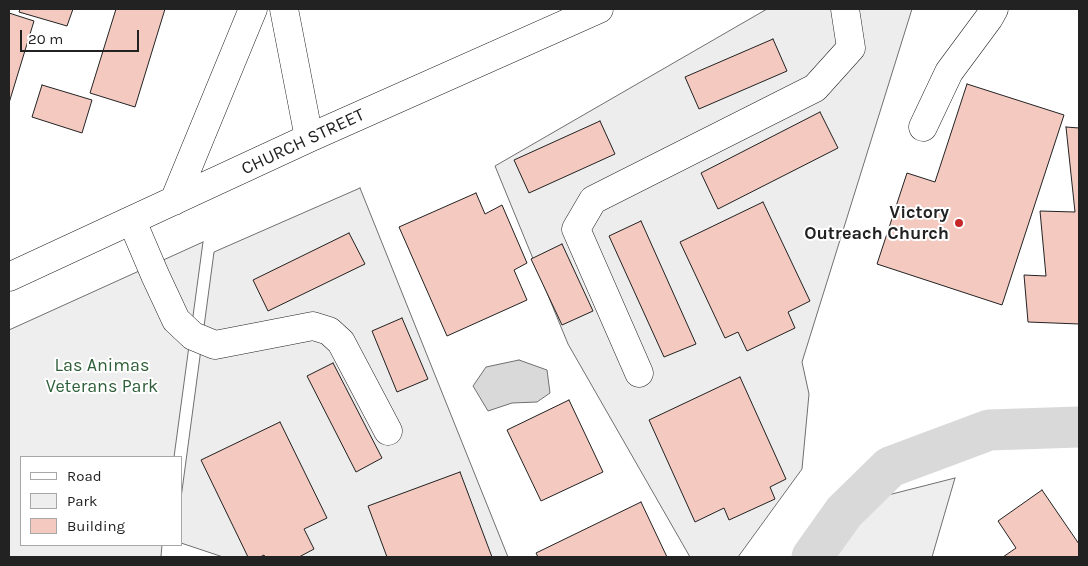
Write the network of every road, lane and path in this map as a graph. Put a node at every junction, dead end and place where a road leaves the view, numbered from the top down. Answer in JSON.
{"nodes":[{"id":1,"x":253,"y":9,"type":"edge"},
{"id":2,"x":284,"y":9,"type":"edge"},
{"id":3,"x":599,"y":9,"type":"edge"},
{"id":4,"x":845,"y":9,"type":"edge"},
{"id":5,"x":994,"y":9,"type":"edge"},
{"id":6,"x":923,"y":127,"type":"dead end"},
{"id":7,"x":309,"y":138,"type":"junction"},
{"id":8,"x":174,"y":201,"type":"junction"},
{"id":9,"x":132,"y":221,"type":"junction"},
{"id":10,"x":9,"y":277,"type":"edge"},
{"id":11,"x":640,"y":373,"type":"dead end"},
{"id":12,"x":388,"y":432,"type":"dead end"}],
"edges":[{"from":1,"to":8,"type":"street"},
{"from":2,"to":7,"type":"street"},
{"from":3,"to":7,"type":"street","name":"CHURCH STREET"},
{"from":4,"to":11,"type":"street"},
{"from":5,"to":6,"type":"street"},
{"from":7,"to":8,"type":"street","name":"CHURCH STREET"},
{"from":8,"to":9,"type":"street","name":"CHURCH STREET"},
{"from":9,"to":10,"type":"street","name":"CHURCH STREET"},
{"from":9,"to":12,"type":"street"}]}
